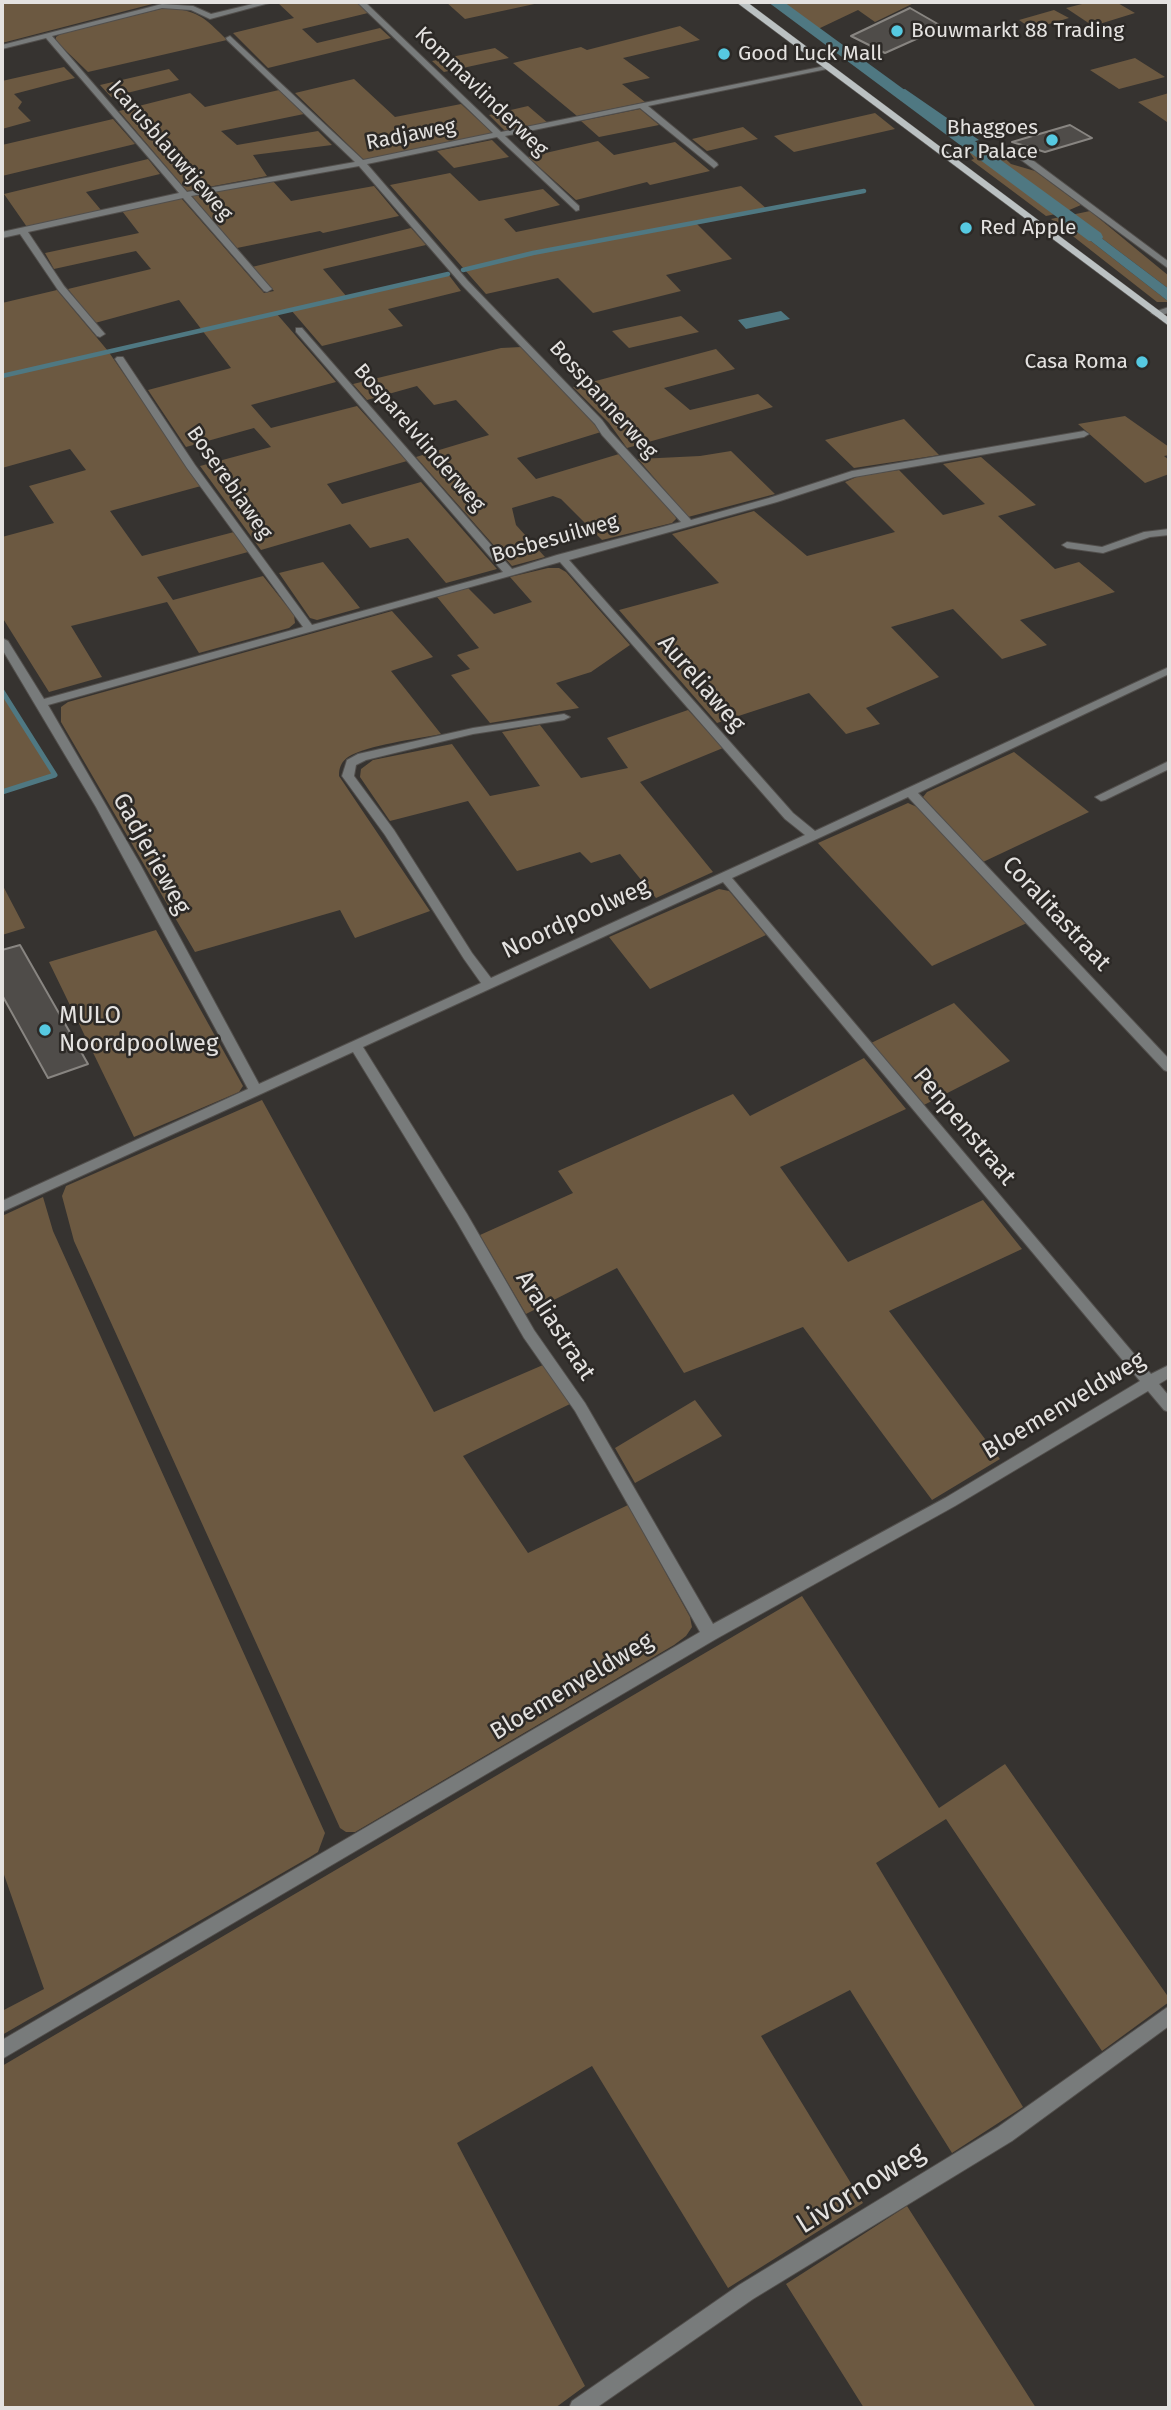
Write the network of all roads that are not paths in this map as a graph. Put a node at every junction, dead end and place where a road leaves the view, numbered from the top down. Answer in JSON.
{"nodes":[{"id":1,"x":269,"y":2,"type":"edge"},
{"id":2,"x":361,"y":2,"type":"edge"},
{"id":3,"x":741,"y":2,"type":"edge"},
{"id":4,"x":47,"y":35,"type":"junction"},
{"id":5,"x":230,"y":38,"type":"dead end"},
{"id":6,"x":2,"y":47,"type":"edge"},
{"id":7,"x":827,"y":67,"type":"junction"},
{"id":8,"x":643,"y":106,"type":"junction"},
{"id":9,"x":500,"y":135,"type":"junction"},
{"id":10,"x":1012,"y":149,"type":"dead end"},
{"id":11,"x":361,"y":163,"type":"junction"},
{"id":12,"x":715,"y":165,"type":"dead end"},
{"id":13,"x":183,"y":195,"type":"junction"},
{"id":14,"x":576,"y":208,"type":"dead end"},
{"id":15,"x":23,"y":230,"type":"junction"},
{"id":16,"x":2,"y":235,"type":"edge"},
{"id":17,"x":1169,"y":266,"type":"edge"},
{"id":18,"x":267,"y":289,"type":"dead end"},
{"id":19,"x":1169,"y":310,"type":"edge"},
{"id":20,"x":1156,"y":313,"type":"junction"},
{"id":21,"x":1169,"y":323,"type":"edge"},
{"id":22,"x":299,"y":330,"type":"dead end"},
{"id":23,"x":100,"y":334,"type":"dead end"},
{"id":24,"x":120,"y":359,"type":"dead end"},
{"id":25,"x":1084,"y":433,"type":"dead end"},
{"id":26,"x":687,"y":522,"type":"junction"},
{"id":27,"x":1169,"y":531,"type":"edge"},
{"id":28,"x":1067,"y":545,"type":"dead end"},
{"id":29,"x":561,"y":557,"type":"junction"},
{"id":30,"x":509,"y":572,"type":"junction"},
{"id":31,"x":309,"y":628,"type":"junction"},
{"id":32,"x":2,"y":641,"type":"edge"},
{"id":33,"x":1169,"y":670,"type":"edge"},
{"id":34,"x":42,"y":704,"type":"junction"},
{"id":35,"x":564,"y":717,"type":"dead end"},
{"id":36,"x":1169,"y":765,"type":"edge"},
{"id":37,"x":910,"y":792,"type":"junction"},
{"id":38,"x":1101,"y":797,"type":"dead end"},
{"id":39,"x":814,"y":836,"type":"junction"},
{"id":40,"x":724,"y":876,"type":"junction"},
{"id":41,"x":489,"y":984,"type":"junction"},
{"id":42,"x":356,"y":1046,"type":"junction"},
{"id":43,"x":1169,"y":1067,"type":"edge"},
{"id":44,"x":256,"y":1091,"type":"junction"},
{"id":45,"x":2,"y":1207,"type":"edge"},
{"id":46,"x":1169,"y":1371,"type":"edge"},
{"id":47,"x":1149,"y":1383,"type":"junction"},
{"id":48,"x":1169,"y":1406,"type":"edge"},
{"id":49,"x":710,"y":1634,"type":"junction"},
{"id":50,"x":1169,"y":2015,"type":"edge"},
{"id":51,"x":2,"y":2050,"type":"edge"},
{"id":52,"x":579,"y":2408,"type":"edge"}],
"edges":[{"from":1,"to":4,"type":"street"},
{"from":2,"to":9,"type":"street","name":"Kommavlinderweg"},
{"from":3,"to":7,"type":"main road"},
{"from":4,"to":6,"type":"street"},
{"from":4,"to":13,"type":"street","name":"Icarusblauwtjeweg"},
{"from":5,"to":11,"type":"street","name":"Bosspannerweg"},
{"from":7,"to":8,"type":"street","name":"Radjaweg"},
{"from":7,"to":20,"type":"main road"},
{"from":8,"to":9,"type":"street","name":"Radjaweg"},
{"from":8,"to":12,"type":"street"},
{"from":9,"to":11,"type":"street","name":"Radjaweg"},
{"from":9,"to":14,"type":"street","name":"Kommavlinderweg"},
{"from":10,"to":17,"type":"street"},
{"from":11,"to":13,"type":"street","name":"Radjaweg"},
{"from":11,"to":26,"type":"street","name":"Bosspannerweg"},
{"from":13,"to":15,"type":"street","name":"Radjaweg"},
{"from":13,"to":18,"type":"street","name":"Icarusblauwtjeweg"},
{"from":15,"to":16,"type":"street","name":"Radjaweg"},
{"from":15,"to":23,"type":"street"},
{"from":19,"to":20,"type":"street"},
{"from":20,"to":21,"type":"main road"},
{"from":22,"to":30,"type":"street","name":"Bosparelvlinderweg"},
{"from":24,"to":31,"type":"street","name":"Boserebiaweg"},
{"from":25,"to":26,"type":"street","name":"Bosbesuilweg"},
{"from":26,"to":29,"type":"street","name":"Bosbesuilweg"},
{"from":27,"to":28,"type":"street"},
{"from":29,"to":30,"type":"street","name":"Bosbesuilweg"},
{"from":29,"to":39,"type":"street","name":"Aureliaweg"},
{"from":30,"to":31,"type":"street","name":"Bosbesuilweg"},
{"from":31,"to":34,"type":"street","name":"Bosbesuilweg"},
{"from":32,"to":34,"type":"street","name":"Gadjerieweg"},
{"from":33,"to":37,"type":"street","name":"Noordpoolweg"},
{"from":34,"to":44,"type":"street","name":"Gadjerieweg"},
{"from":35,"to":41,"type":"street"},
{"from":36,"to":38,"type":"street"},
{"from":37,"to":39,"type":"street","name":"Noordpoolweg"},
{"from":37,"to":43,"type":"street","name":"Coralitastraat"},
{"from":39,"to":40,"type":"street","name":"Noordpoolweg"},
{"from":40,"to":41,"type":"street","name":"Noordpoolweg"},
{"from":40,"to":47,"type":"street","name":"Penpenstraat"},
{"from":41,"to":42,"type":"street","name":"Noordpoolweg"},
{"from":42,"to":44,"type":"street","name":"Noordpoolweg"},
{"from":42,"to":49,"type":"street","name":"Araliastraat"},
{"from":44,"to":45,"type":"street","name":"Noordpoolweg"},
{"from":46,"to":47,"type":"street","name":"Bloemenveldweg"},
{"from":47,"to":48,"type":"street","name":"Penpenstraat"},
{"from":47,"to":49,"type":"street","name":"Bloemenveldweg"},
{"from":49,"to":51,"type":"street","name":"Bloemenveldweg"},
{"from":50,"to":52,"type":"street","name":"Livornoweg"}]}
